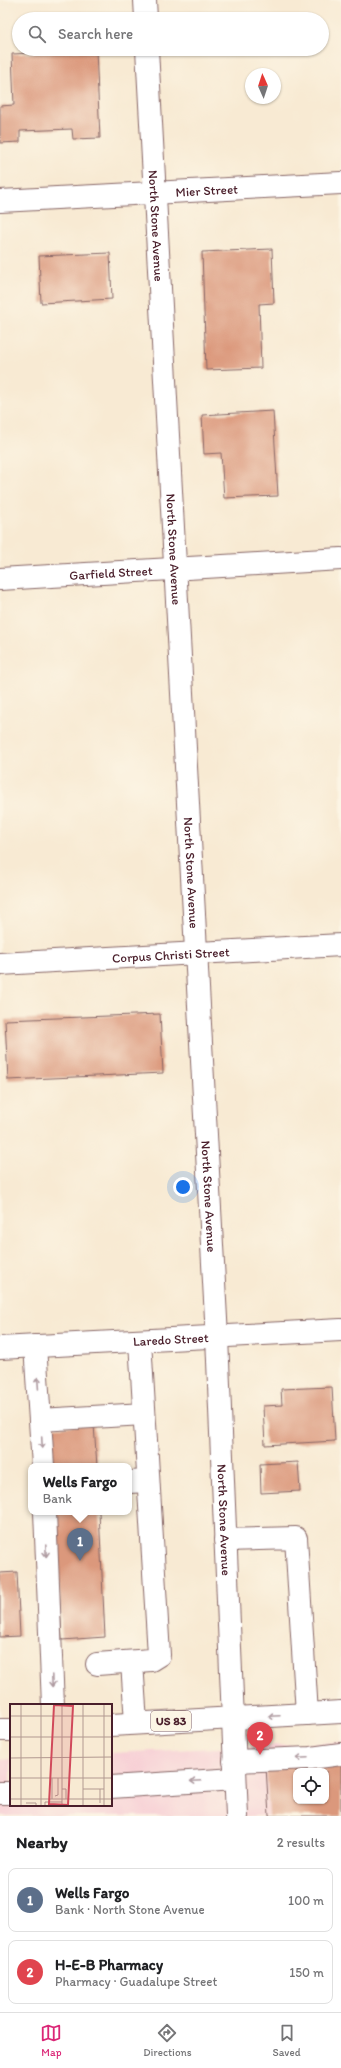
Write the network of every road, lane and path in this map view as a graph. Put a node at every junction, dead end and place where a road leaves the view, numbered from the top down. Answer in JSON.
{"nodes":[{"id":1,"x":145,"y":0,"type":"edge"},
{"id":2,"x":146,"y":12,"type":"edge"},
{"id":3,"x":147,"y":56,"type":"edge"},
{"id":4,"x":341,"y":183,"type":"edge"},
{"id":5,"x":154,"y":192,"type":"junction"},
{"id":6,"x":0,"y":201,"type":"edge"},
{"id":7,"x":341,"y":559,"type":"edge"},
{"id":8,"x":175,"y":568,"type":"junction"},
{"id":9,"x":0,"y":579,"type":"edge"},
{"id":10,"x":341,"y":946,"type":"edge"},
{"id":11,"x":196,"y":953,"type":"junction"},
{"id":12,"x":0,"y":964,"type":"edge"},
{"id":13,"x":341,"y":1330,"type":"edge"},
{"id":14,"x":217,"y":1336,"type":"junction"},
{"id":15,"x":140,"y":1341,"type":"junction"},
{"id":16,"x":36,"y":1346,"type":"junction"},
{"id":17,"x":0,"y":1348,"type":"edge"},
{"id":18,"x":144,"y":1414,"type":"junction"},
{"id":19,"x":40,"y":1420,"type":"junction"},
{"id":20,"x":43,"y":1463,"type":"edge"},
{"id":21,"x":139,"y":1481,"type":"edge"},
{"id":22,"x":45,"y":1515,"type":"edge"},
{"id":23,"x":225,"y":1540,"type":"junction"},
{"id":24,"x":132,"y":1662,"type":"junction"},
{"id":25,"x":97,"y":1664,"type":"dead end"},
{"id":26,"x":53,"y":1704,"type":"edge"},
{"id":27,"x":341,"y":1712,"type":"edge"},
{"id":28,"x":307,"y":1714,"type":"junction"},
{"id":29,"x":232,"y":1718,"type":"junction"},
{"id":30,"x":136,"y":1723,"type":"junction"},
{"id":31,"x":112,"y":1724,"type":"edge"},
{"id":32,"x":341,"y":1754,"type":"edge"},
{"id":33,"x":235,"y":1770,"type":"junction"},
{"id":34,"x":112,"y":1787,"type":"edge"},
{"id":35,"x":237,"y":1816,"type":"edge"}],
"edges":[{"from":1,"to":2,"type":"street"},
{"from":3,"to":5,"type":"street","name":"North Stone Avenue"},
{"from":4,"to":5,"type":"street","name":"Mier Street"},
{"from":5,"to":6,"type":"street","name":"Mier Street"},
{"from":5,"to":8,"type":"street","name":"North Stone Avenue"},
{"from":7,"to":8,"type":"street","name":"Garfield Street"},
{"from":8,"to":9,"type":"street","name":"Garfield Street"},
{"from":8,"to":11,"type":"street","name":"North Stone Avenue"},
{"from":10,"to":11,"type":"street","name":"Corpus Christi Street"},
{"from":11,"to":12,"type":"street","name":"Corpus Christi Street"},
{"from":11,"to":14,"type":"street","name":"North Stone Avenue"},
{"from":13,"to":14,"type":"street","name":"Laredo Street"},
{"from":14,"to":15,"type":"street","name":"Laredo Street"},
{"from":14,"to":23,"type":"street","name":"North Stone Avenue"},
{"from":15,"to":16,"type":"street","name":"Laredo Street"},
{"from":15,"to":18,"type":"street"},
{"from":16,"to":17,"type":"street","name":"Laredo Street"},
{"from":19,"to":16,"type":"street","one_way":true},
{"from":18,"to":19,"type":"street"},
{"from":18,"to":21,"type":"street"},
{"from":19,"to":20,"type":"street","one_way":true},
{"from":21,"to":24,"type":"street"},
{"from":22,"to":26,"type":"street","one_way":true},
{"from":23,"to":28,"type":"street"},
{"from":23,"to":29,"type":"street","name":"North Stone Avenue"},
{"from":24,"to":25,"type":"street"},
{"from":24,"to":30,"type":"street"},
{"from":27,"to":28,"type":"street","number":"US 83"},
{"from":28,"to":29,"type":"street","number":"US 83","one_way":true},
{"from":29,"to":30,"type":"street","number":"US 83"},
{"from":29,"to":33,"type":"street","name":"North Stone Avenue"},
{"from":30,"to":31,"type":"street","number":"US 83"},
{"from":32,"to":33,"type":"street","one_way":true},
{"from":33,"to":34,"type":"street","one_way":true},
{"from":33,"to":35,"type":"street","name":"North Stone Avenue"}]}
